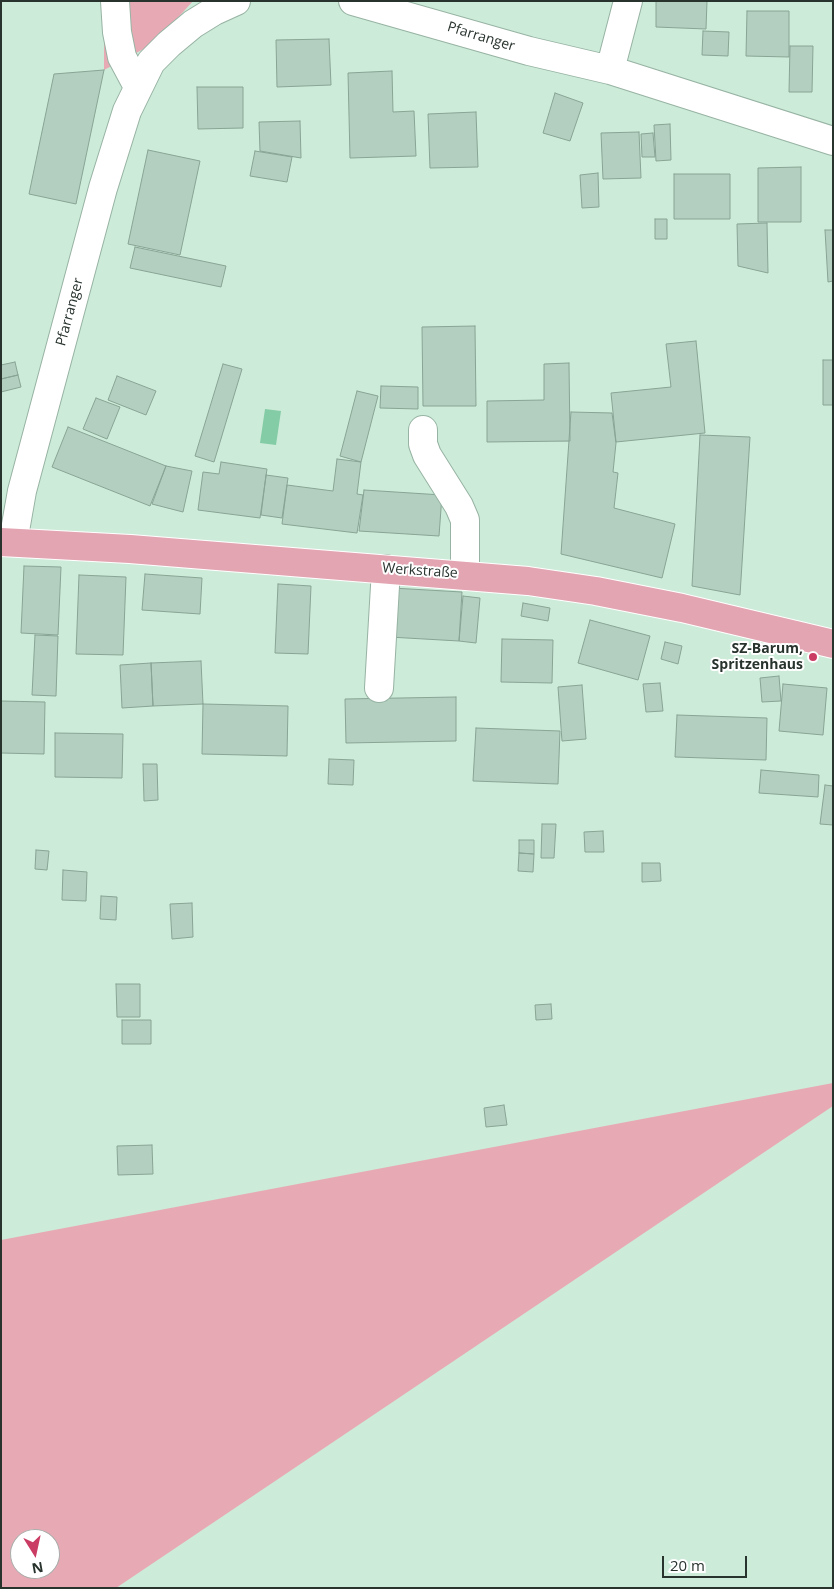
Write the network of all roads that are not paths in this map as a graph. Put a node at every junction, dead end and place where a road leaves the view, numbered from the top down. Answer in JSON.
{"nodes":[{"id":1,"x":115,"y":1,"type":"edge"},
{"id":2,"x":236,"y":1,"type":"edge"},
{"id":3,"x":353,"y":1,"type":"edge"},
{"id":4,"x":628,"y":1,"type":"edge"},
{"id":5,"x":610,"y":70,"type":"junction"},
{"id":6,"x":138,"y":85,"type":"junction"},
{"id":7,"x":833,"y":141,"type":"edge"},
{"id":8,"x":423,"y":430,"type":"dead end"},
{"id":9,"x":7,"y":542,"type":"edge"},
{"id":10,"x":386,"y":569,"type":"junction"},
{"id":11,"x":465,"y":575,"type":"junction"},
{"id":12,"x":833,"y":644,"type":"edge"},
{"id":13,"x":379,"y":688,"type":"dead end"}],
"edges":[{"from":1,"to":6,"type":"street"},
{"from":2,"to":6,"type":"street","name":"Pfarranger"},
{"from":3,"to":5,"type":"street","name":"Pfarranger"},
{"from":4,"to":5,"type":"street"},
{"from":5,"to":7,"type":"street","name":"Pfarranger"},
{"from":6,"to":9,"type":"street","name":"Pfarranger"},
{"from":8,"to":11,"type":"street"},
{"from":9,"to":10,"type":"main road","name":"Werkstraße"},
{"from":10,"to":11,"type":"main road","name":"Werkstraße"},
{"from":10,"to":13,"type":"street"},
{"from":11,"to":12,"type":"main road","name":"Werkstraße"}]}
